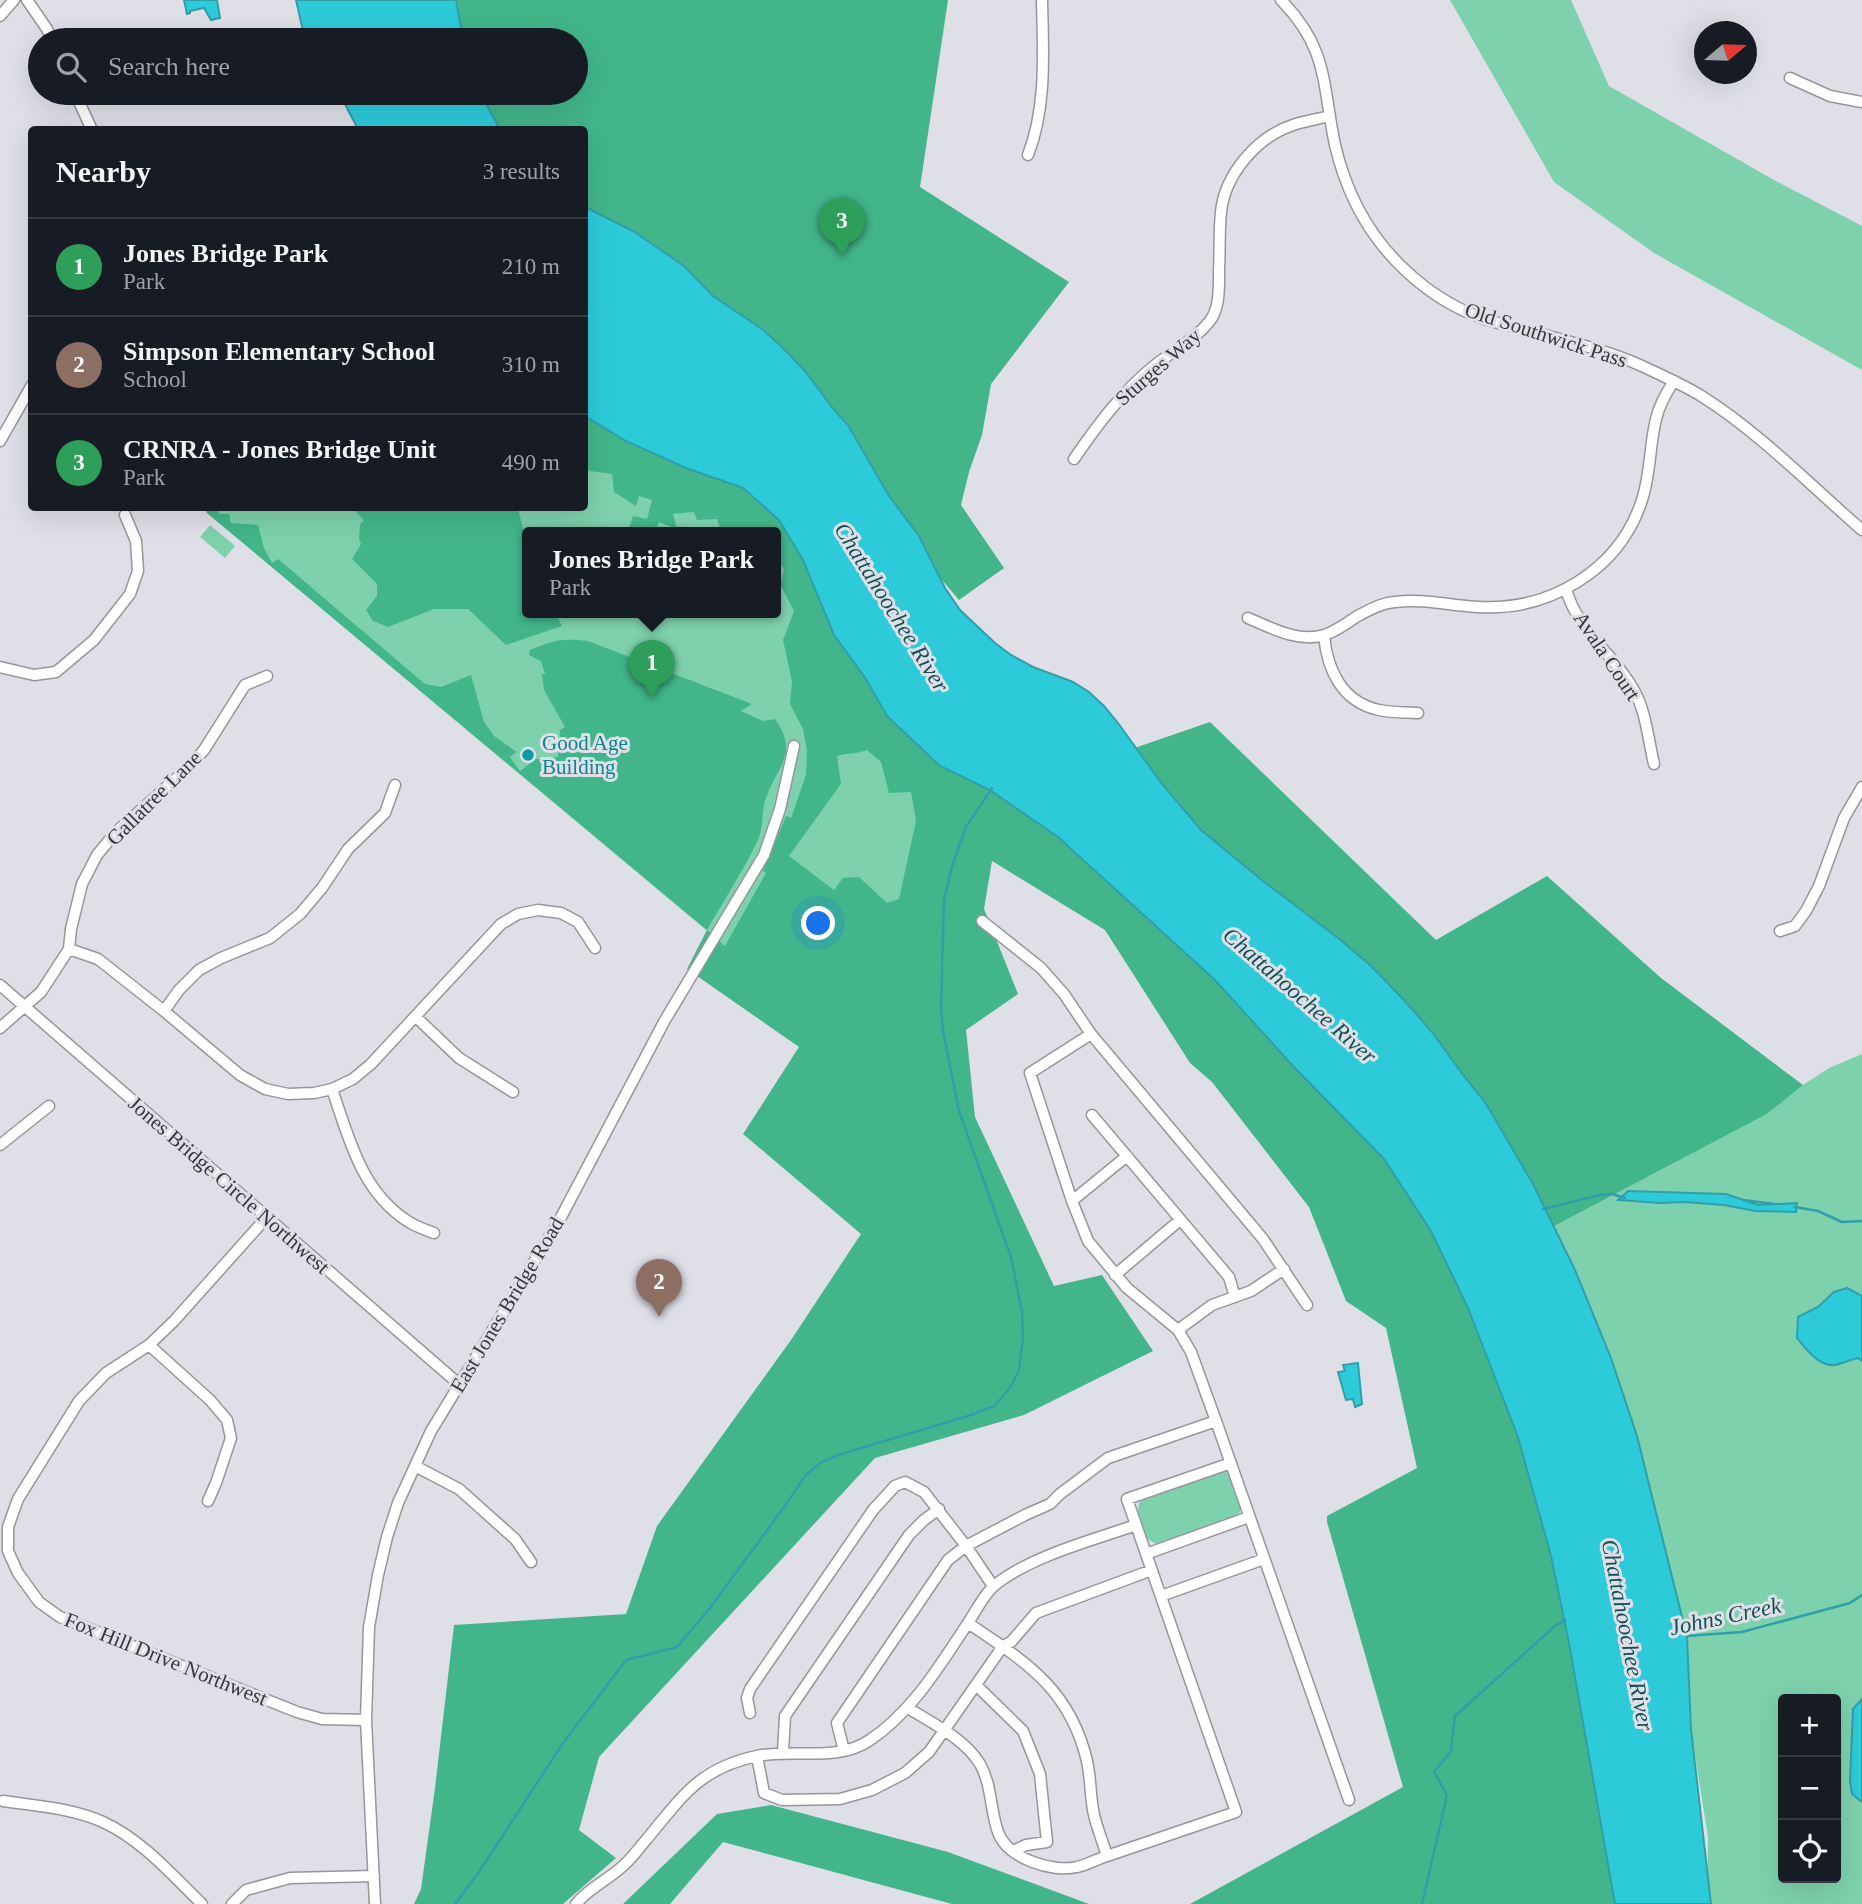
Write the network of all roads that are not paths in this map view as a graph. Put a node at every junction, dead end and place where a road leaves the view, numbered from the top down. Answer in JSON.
{"nodes":[{"id":1,"x":13,"y":0,"type":"edge"},
{"id":2,"x":27,"y":0,"type":"edge"},
{"id":3,"x":1042,"y":0,"type":"edge"},
{"id":4,"x":1281,"y":0,"type":"edge"},
{"id":5,"x":0,"y":16,"type":"edge"},
{"id":6,"x":46,"y":28,"type":"edge"},
{"id":7,"x":1790,"y":78,"type":"dead end"},
{"id":8,"x":1862,"y":102,"type":"edge"},
{"id":9,"x":81,"y":105,"type":"edge"},
{"id":10,"x":1330,"y":116,"type":"junction"},
{"id":11,"x":90,"y":126,"type":"edge"},
{"id":12,"x":1028,"y":155,"type":"dead end"},
{"id":13,"x":1674,"y":381,"type":"junction"},
{"id":14,"x":28,"y":392,"type":"edge"},
{"id":15,"x":0,"y":441,"type":"edge"},
{"id":16,"x":1074,"y":459,"type":"dead end"},
{"id":17,"x":125,"y":515,"type":"dead end"},
{"id":18,"x":1862,"y":530,"type":"edge"},
{"id":19,"x":1566,"y":589,"type":"junction"},
{"id":20,"x":1248,"y":618,"type":"dead end"},
{"id":21,"x":1324,"y":635,"type":"junction"},
{"id":22,"x":0,"y":667,"type":"edge"},
{"id":23,"x":267,"y":676,"type":"dead end"},
{"id":24,"x":1418,"y":713,"type":"dead end"},
{"id":25,"x":794,"y":746,"type":"dead end"},
{"id":26,"x":1654,"y":764,"type":"dead end"},
{"id":27,"x":396,"y":785,"type":"dead end"},
{"id":28,"x":1862,"y":787,"type":"edge"},
{"id":29,"x":982,"y":921,"type":"dead end"},
{"id":30,"x":1780,"y":931,"type":"dead end"},
{"id":31,"x":595,"y":948,"type":"dead end"},
{"id":32,"x":69,"y":949,"type":"junction"},
{"id":33,"x":0,"y":985,"type":"edge"},
{"id":34,"x":25,"y":1007,"type":"junction"},
{"id":35,"x":164,"y":1011,"type":"junction"},
{"id":36,"x":416,"y":1017,"type":"junction"},
{"id":37,"x":0,"y":1028,"type":"edge"},
{"id":38,"x":1091,"y":1034,"type":"junction"},
{"id":39,"x":332,"y":1089,"type":"junction"},
{"id":40,"x":513,"y":1092,"type":"dead end"},
{"id":41,"x":49,"y":1106,"type":"dead end"},
{"id":42,"x":1092,"y":1115,"type":"dead end"},
{"id":43,"x":0,"y":1145,"type":"edge"},
{"id":44,"x":1127,"y":1156,"type":"junction"},
{"id":45,"x":1072,"y":1201,"type":"junction"},
{"id":46,"x":266,"y":1218,"type":"junction"},
{"id":47,"x":1180,"y":1220,"type":"junction"},
{"id":48,"x":434,"y":1233,"type":"dead end"},
{"id":49,"x":1283,"y":1269,"type":"junction"},
{"id":50,"x":1115,"y":1275,"type":"junction"},
{"id":51,"x":1235,"y":1297,"type":"junction"},
{"id":52,"x":1307,"y":1305,"type":"dead end"},
{"id":53,"x":1178,"y":1330,"type":"junction"},
{"id":54,"x":149,"y":1345,"type":"junction"},
{"id":55,"x":460,"y":1385,"type":"junction"},
{"id":56,"x":1216,"y":1421,"type":"junction"},
{"id":57,"x":1231,"y":1463,"type":"junction"},
{"id":58,"x":415,"y":1466,"type":"junction"},
{"id":59,"x":208,"y":1501,"type":"dead end"},
{"id":60,"x":939,"y":1509,"type":"junction"},
{"id":61,"x":1249,"y":1517,"type":"junction"},
{"id":62,"x":1136,"y":1525,"type":"junction"},
{"id":63,"x":966,"y":1546,"type":"junction"},
{"id":64,"x":1146,"y":1554,"type":"junction"},
{"id":65,"x":1264,"y":1559,"type":"junction"},
{"id":66,"x":531,"y":1562,"type":"dead end"},
{"id":67,"x":1152,"y":1570,"type":"junction"},
{"id":68,"x":993,"y":1586,"type":"junction"},
{"id":69,"x":1161,"y":1596,"type":"junction"},
{"id":70,"x":968,"y":1623,"type":"junction"},
{"id":71,"x":1003,"y":1646,"type":"junction"},
{"id":72,"x":976,"y":1685,"type":"junction"},
{"id":73,"x":908,"y":1708,"type":"junction"},
{"id":74,"x":750,"y":1713,"type":"dead end"},
{"id":75,"x":366,"y":1720,"type":"junction"},
{"id":76,"x":945,"y":1731,"type":"junction"},
{"id":77,"x":844,"y":1751,"type":"junction"},
{"id":78,"x":783,"y":1752,"type":"junction"},
{"id":79,"x":757,"y":1756,"type":"junction"},
{"id":80,"x":1349,"y":1800,"type":"dead end"},
{"id":81,"x":3,"y":1801,"type":"dead end"},
{"id":82,"x":1013,"y":1852,"type":"junction"},
{"id":83,"x":1107,"y":1856,"type":"junction"},
{"id":84,"x":374,"y":1876,"type":"junction"},
{"id":85,"x":202,"y":1904,"type":"edge"},
{"id":86,"x":232,"y":1904,"type":"edge"},
{"id":87,"x":374,"y":1904,"type":"edge"},
{"id":88,"x":576,"y":1904,"type":"edge"}],
"edges":[{"from":1,"to":5,"type":"street"},
{"from":2,"to":6,"type":"street"},
{"from":3,"to":12,"type":"street"},
{"from":4,"to":10,"type":"street","name":"Old Southwick Pass"},
{"from":7,"to":8,"type":"street"},
{"from":9,"to":11,"type":"street"},
{"from":10,"to":13,"type":"street","name":"Old Southwick Pass"},
{"from":10,"to":16,"type":"street","name":"Sturges Way"},
{"from":13,"to":18,"type":"street","name":"Old Southwick Pass"},
{"from":13,"to":19,"type":"street"},
{"from":14,"to":15,"type":"street"},
{"from":17,"to":22,"type":"street"},
{"from":19,"to":21,"type":"street"},
{"from":19,"to":26,"type":"street","name":"Avala Court"},
{"from":20,"to":21,"type":"street"},
{"from":21,"to":24,"type":"street"},
{"from":23,"to":32,"type":"street","name":"Gallatree Lane"},
{"from":25,"to":55,"type":"street","name":"East Jones Bridge Road"},
{"from":27,"to":35,"type":"street"},
{"from":28,"to":30,"type":"street"},
{"from":29,"to":38,"type":"street"},
{"from":31,"to":36,"type":"street"},
{"from":32,"to":34,"type":"street","name":"Gallatree Lane"},
{"from":32,"to":35,"type":"street"},
{"from":33,"to":34,"type":"street","name":"Jones Bridge Circle Northwest"},
{"from":34,"to":37,"type":"street","name":"Gallatree Lane"},
{"from":34,"to":46,"type":"street","name":"Jones Bridge Circle Northwest"},
{"from":35,"to":39,"type":"street"},
{"from":36,"to":39,"type":"street"},
{"from":36,"to":40,"type":"street"},
{"from":38,"to":45,"type":"street"},
{"from":38,"to":49,"type":"street"},
{"from":39,"to":48,"type":"street"},
{"from":41,"to":43,"type":"street"},
{"from":42,"to":44,"type":"street"},
{"from":44,"to":45,"type":"street"},
{"from":44,"to":47,"type":"street"},
{"from":45,"to":50,"type":"street"},
{"from":46,"to":54,"type":"street","name":"Fox Hill Drive Northwest"},
{"from":46,"to":55,"type":"street","name":"Jones Bridge Circle Northwest"},
{"from":47,"to":50,"type":"street"},
{"from":47,"to":51,"type":"street"},
{"from":49,"to":51,"type":"street"},
{"from":49,"to":52,"type":"street"},
{"from":50,"to":53,"type":"street"},
{"from":51,"to":53,"type":"street"},
{"from":53,"to":56,"type":"street"},
{"from":54,"to":59,"type":"street"},
{"from":54,"to":75,"type":"street","name":"Fox Hill Drive Northwest"},
{"from":55,"to":58,"type":"street","name":"East Jones Bridge Road"},
{"from":56,"to":57,"type":"street"},
{"from":56,"to":63,"type":"street"},
{"from":57,"to":61,"type":"street"},
{"from":57,"to":62,"type":"street"},
{"from":58,"to":66,"type":"street"},
{"from":58,"to":75,"type":"street","name":"East Jones Bridge Road"},
{"from":60,"to":63,"type":"street"},
{"from":60,"to":74,"type":"street"},
{"from":60,"to":78,"type":"street"},
{"from":61,"to":64,"type":"street"},
{"from":61,"to":65,"type":"street"},
{"from":62,"to":64,"type":"street"},
{"from":62,"to":68,"type":"street"},
{"from":63,"to":68,"type":"street"},
{"from":63,"to":77,"type":"street"},
{"from":64,"to":67,"type":"street"},
{"from":65,"to":69,"type":"street"},
{"from":65,"to":80,"type":"street"},
{"from":67,"to":69,"type":"street"},
{"from":67,"to":71,"type":"street"},
{"from":68,"to":70,"type":"street"},
{"from":69,"to":83,"type":"street"},
{"from":70,"to":71,"type":"street"},
{"from":70,"to":73,"type":"street"},
{"from":71,"to":72,"type":"street"},
{"from":71,"to":83,"type":"street"},
{"from":72,"to":76,"type":"street"},
{"from":72,"to":82,"type":"street"},
{"from":73,"to":76,"type":"street"},
{"from":73,"to":77,"type":"street"},
{"from":75,"to":84,"type":"street","name":"East Jones Bridge Road"},
{"from":76,"to":79,"type":"street"},
{"from":76,"to":82,"type":"street"},
{"from":77,"to":78,"type":"street"},
{"from":78,"to":79,"type":"street"},
{"from":79,"to":88,"type":"street"},
{"from":81,"to":85,"type":"street"},
{"from":82,"to":83,"type":"street"},
{"from":84,"to":86,"type":"street"},
{"from":84,"to":87,"type":"street","name":"East Jones Bridge Road"}]}
